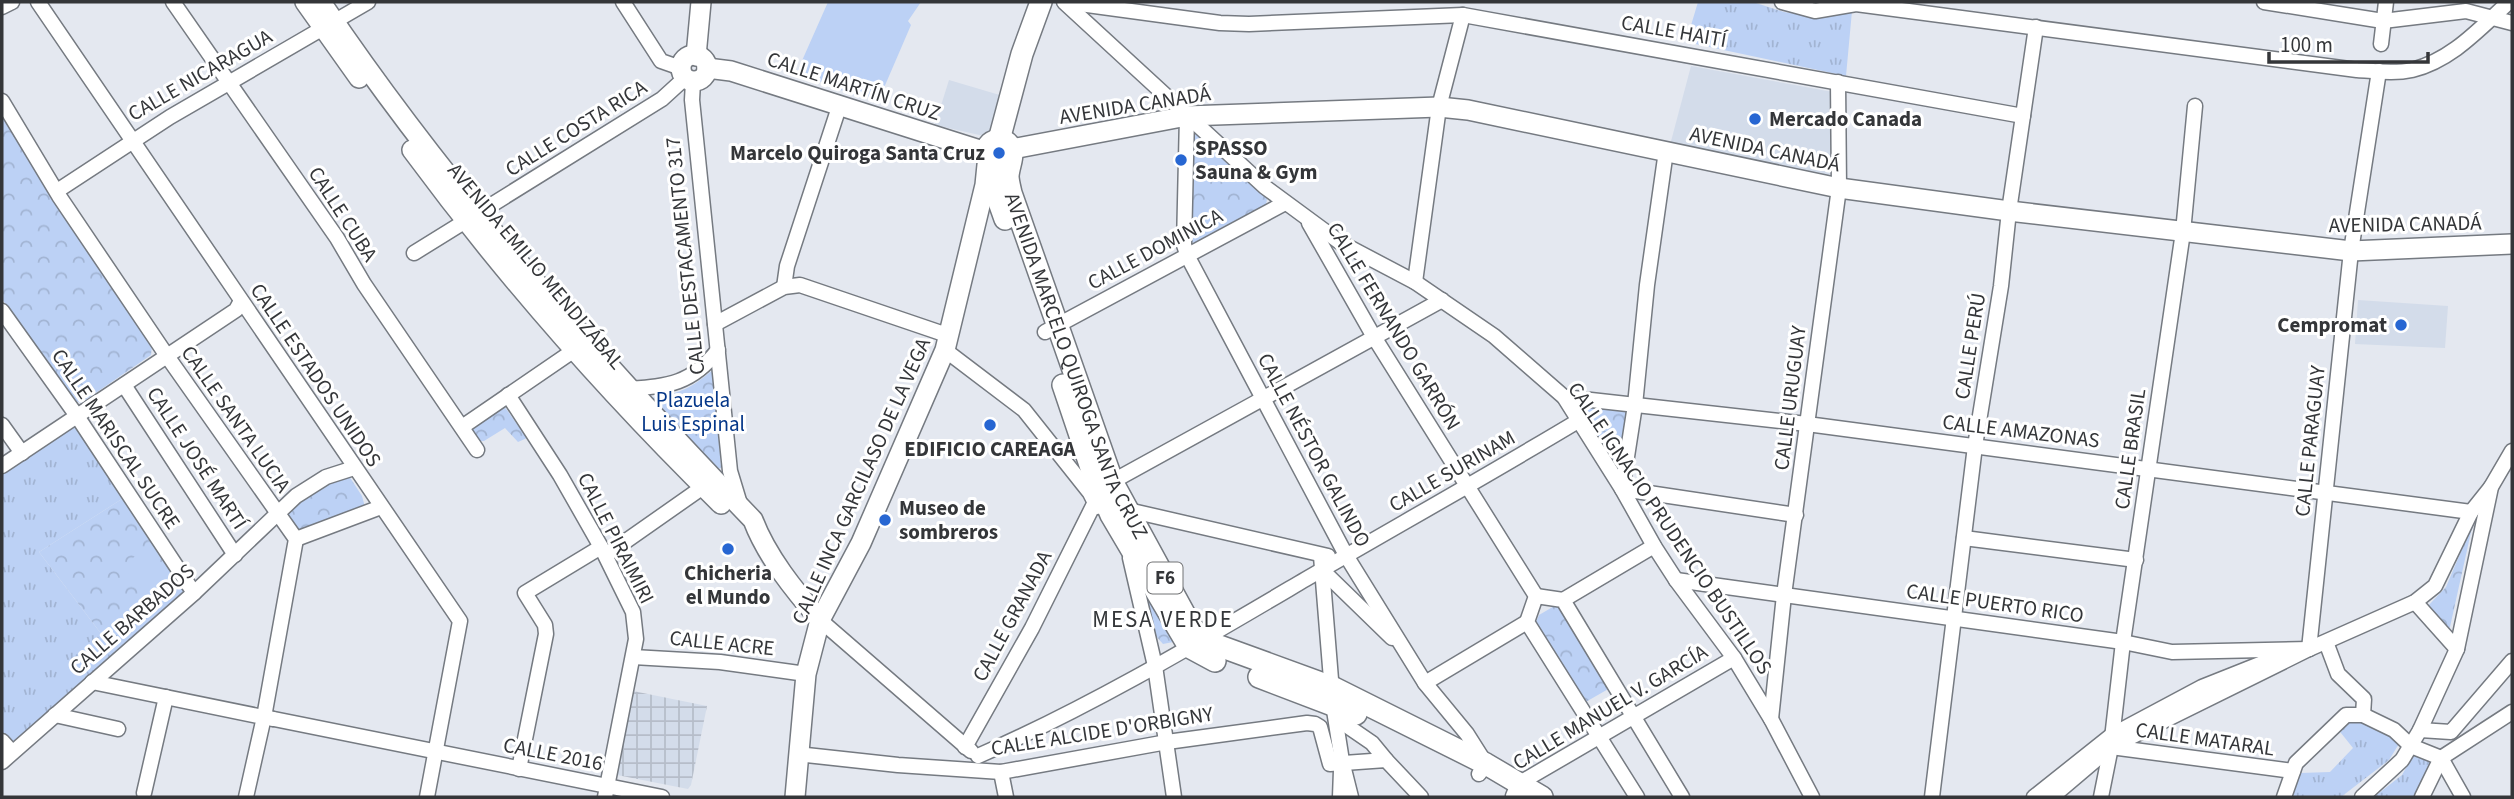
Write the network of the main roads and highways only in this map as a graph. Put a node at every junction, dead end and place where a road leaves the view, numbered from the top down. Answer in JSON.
{"nodes":[{"id":1,"x":304,"y":2,"type":"edge"},
{"id":2,"x":321,"y":2,"type":"edge"},
{"id":3,"x":701,"y":2,"type":"edge"},
{"id":4,"x":1041,"y":2,"type":"edge"},
{"id":5,"x":329,"y":26,"type":"junction"},
{"id":6,"x":692,"y":70,"type":"joint"},
{"id":7,"x":996,"y":162,"type":"junction"},
{"id":8,"x":2512,"y":244,"type":"edge"},
{"id":9,"x":623,"y":393,"type":"junction"},
{"id":10,"x":1102,"y":491,"type":"junction"},
{"id":11,"x":759,"y":536,"type":"junction"},
{"id":12,"x":820,"y":620,"type":"junction"},
{"id":13,"x":1196,"y":643,"type":"junction"},
{"id":14,"x":1516,"y":792,"type":"edge"},
{"id":15,"x":795,"y":797,"type":"edge"},
{"id":16,"x":1542,"y":797,"type":"edge"}],
"edges":[{"from":1,"to":5,"type":"main road","name":"AVENIDA EMILIO MENDIZÁBAL"},
{"from":2,"to":5,"type":"main road","name":"AVENIDA EMILIO MENDIZÁBAL"},
{"from":3,"to":6,"type":"main road","name":"CALLE DESTACAMENTO 317"},
{"from":4,"to":7,"type":"highway","number":"F6"},
{"from":5,"to":9,"type":"main road","name":"AVENIDA EMILIO MENDIZÁBAL"},
{"from":6,"to":7,"type":"main road","name":"CALLE MARTÍN CRUZ"},
{"from":7,"to":8,"type":"main road","name":"AVENIDA CANADÁ"},
{"from":7,"to":10,"type":"highway","name":"AVENIDA MARCELO QUIROGA SANTA CRUZ","number":"F6"},
{"from":7,"to":12,"type":"main road","name":"CALLE INCA GARCILASO DE LA VEGA"},
{"from":9,"to":11,"type":"main road","name":"AVENIDA EMILIO MENDIZÁBAL"},
{"from":9,"to":11,"type":"main road","name":"AVENIDA EMILIO MENDIZÁBAL"},
{"from":10,"to":13,"type":"highway","name":"AVENIDA MARCELO QUIROGA SANTA CRUZ","number":"F6"},
{"from":10,"to":13,"type":"highway","name":"AVENIDA MARCELO QUIROGA SANTA CRUZ","number":"F6"},
{"from":11,"to":12,"type":"main road","name":"AVENIDA EMILIO MENDIZÁBAL"},
{"from":12,"to":15,"type":"main road","name":"CALLE INCA GARCILASO DE LA VEGA"},
{"from":13,"to":14,"type":"highway"},
{"from":14,"to":16,"type":"highway"}]}
